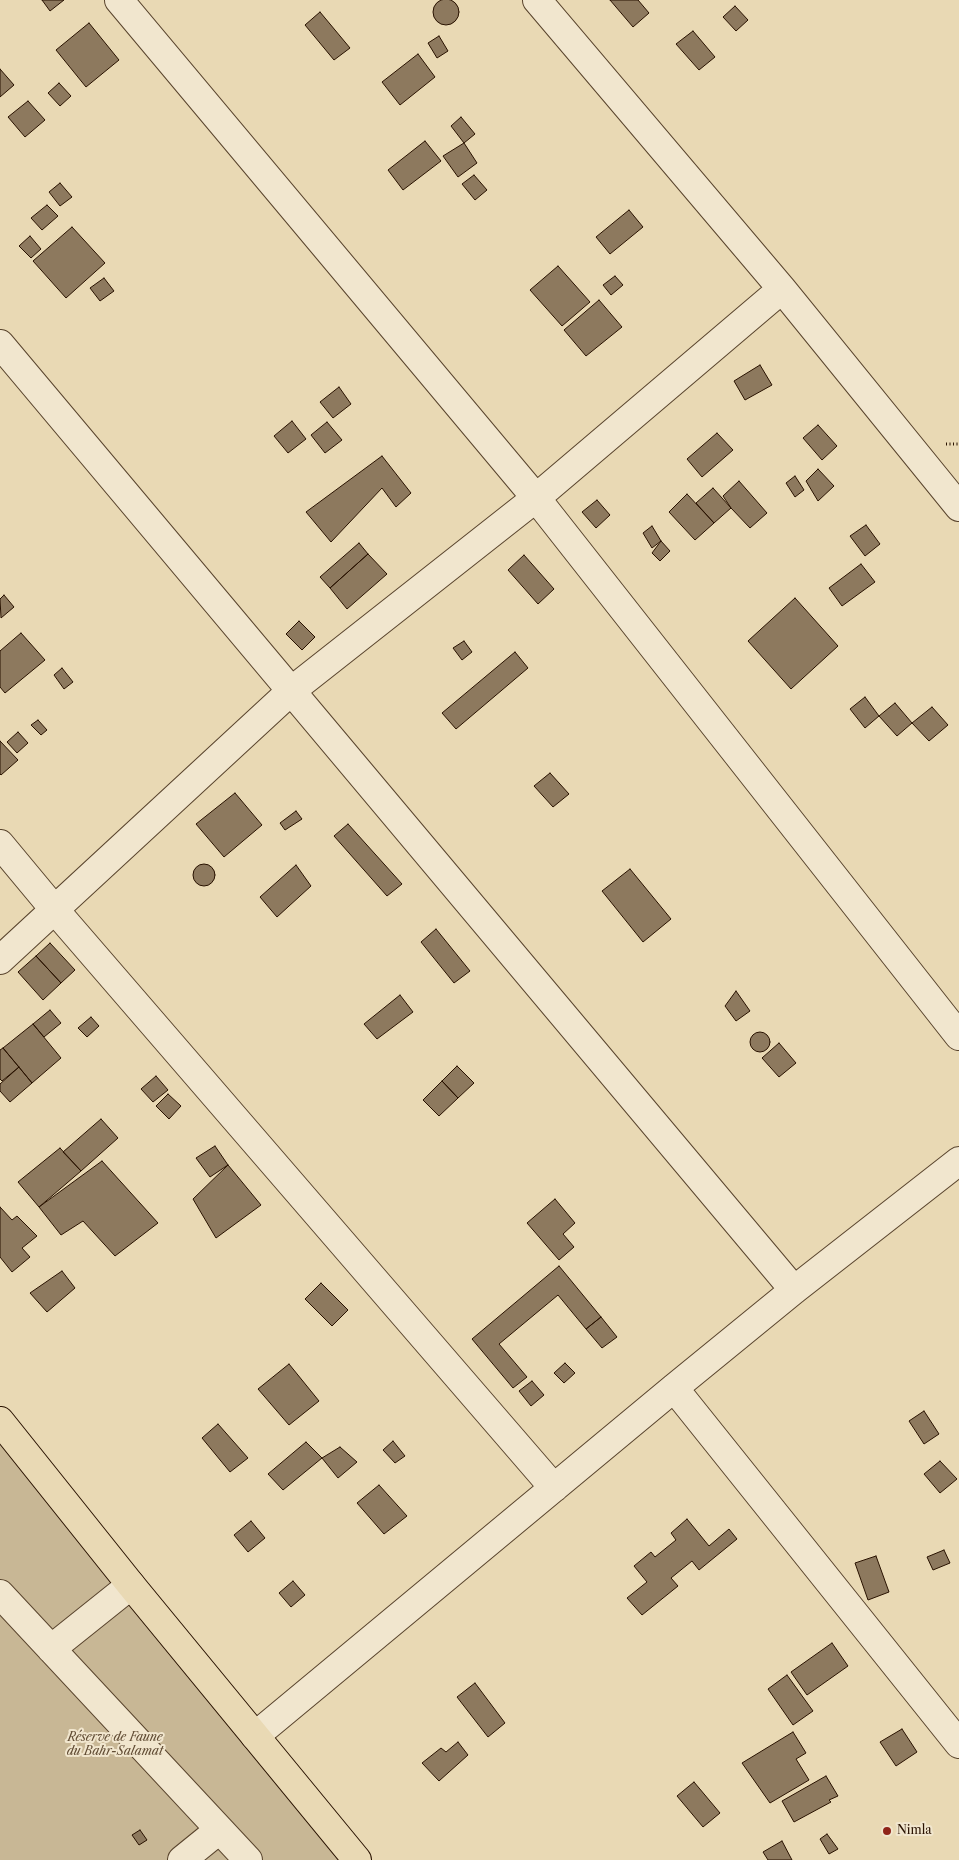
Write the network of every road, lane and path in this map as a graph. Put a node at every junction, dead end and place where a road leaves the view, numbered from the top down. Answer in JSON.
{"nodes":[{"id":1,"x":120,"y":0,"type":"edge"},
{"id":2,"x":537,"y":0,"type":"edge"},
{"id":3,"x":782,"y":289,"type":"junction"},
{"id":4,"x":0,"y":344,"type":"edge"},
{"id":5,"x":536,"y":498,"type":"junction"},
{"id":6,"x":959,"y":507,"type":"edge"},
{"id":7,"x":291,"y":691,"type":"junction"},
{"id":8,"x":0,"y":844,"type":"edge"},
{"id":9,"x":54,"y":909,"type":"junction"},
{"id":10,"x":0,"y":960,"type":"edge"},
{"id":11,"x":959,"y":1036,"type":"edge"},
{"id":12,"x":959,"y":1161,"type":"edge"},
{"id":13,"x":794,"y":1290,"type":"junction"},
{"id":14,"x":674,"y":1388,"type":"junction"},
{"id":15,"x":0,"y":1421,"type":"edge"},
{"id":16,"x":554,"y":1488,"type":"junction"},
{"id":17,"x":131,"y":1585,"type":"junction"},
{"id":18,"x":0,"y":1594,"type":"edge"},
{"id":19,"x":51,"y":1649,"type":"junction"},
{"id":20,"x":255,"y":1736,"type":"junction"},
{"id":21,"x":959,"y":1744,"type":"edge"},
{"id":22,"x":219,"y":1830,"type":"junction"},
{"id":23,"x":182,"y":1860,"type":"edge"},
{"id":24,"x":248,"y":1860,"type":"edge"},
{"id":25,"x":357,"y":1860,"type":"edge"}],
"edges":[{"from":1,"to":5,"type":"street"},
{"from":2,"to":3,"type":"street"},
{"from":3,"to":5,"type":"street"},
{"from":3,"to":6,"type":"street"},
{"from":4,"to":7,"type":"street"},
{"from":5,"to":7,"type":"street"},
{"from":5,"to":11,"type":"street"},
{"from":7,"to":9,"type":"street"},
{"from":7,"to":13,"type":"street"},
{"from":8,"to":9,"type":"street"},
{"from":9,"to":10,"type":"street"},
{"from":9,"to":16,"type":"street"},
{"from":12,"to":13,"type":"street"},
{"from":13,"to":14,"type":"street"},
{"from":14,"to":16,"type":"street"},
{"from":14,"to":21,"type":"street"},
{"from":15,"to":17,"type":"main road"},
{"from":16,"to":20,"type":"street"},
{"from":17,"to":19,"type":"street"},
{"from":17,"to":20,"type":"main road"},
{"from":18,"to":19,"type":"street"},
{"from":19,"to":22,"type":"street"},
{"from":20,"to":25,"type":"main road"},
{"from":22,"to":23,"type":"street"},
{"from":22,"to":24,"type":"street"}]}
